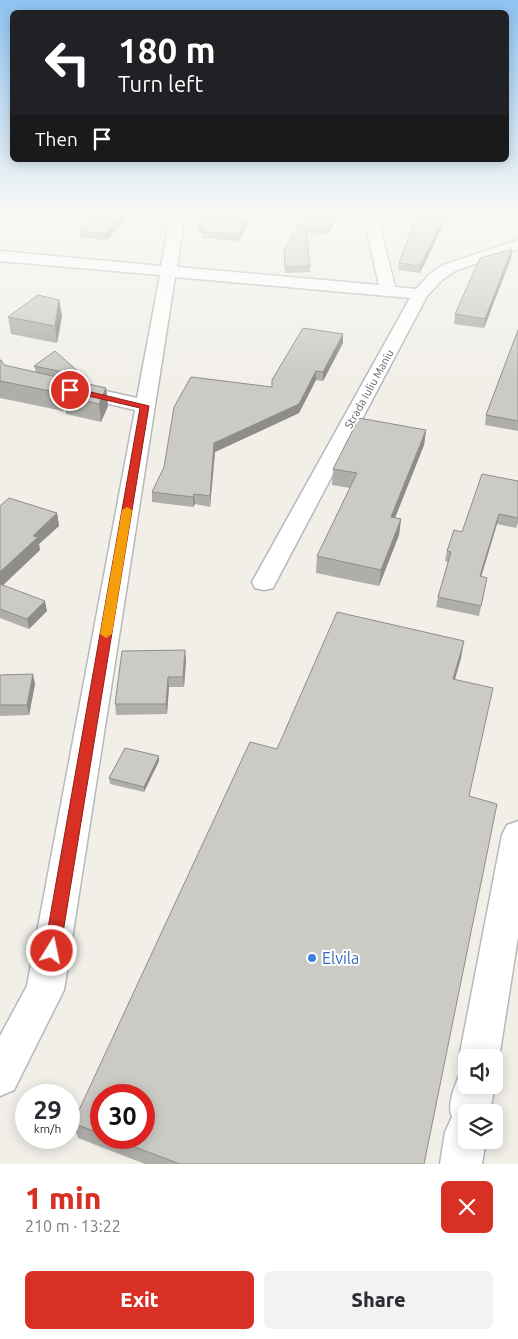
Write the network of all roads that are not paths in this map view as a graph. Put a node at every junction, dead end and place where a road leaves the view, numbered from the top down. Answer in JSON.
{"nodes":[{"id":1,"x":138,"y":268,"type":"edge"},
{"id":2,"x":383,"y":268,"type":"edge"},
{"id":3,"x":449,"y":268,"type":"edge"},
{"id":4,"x":168,"y":271,"type":"junction"},
{"id":5,"x":388,"y":291,"type":"junction"},
{"id":6,"x":420,"y":294,"type":"junction"},
{"id":7,"x":52,"y":385,"type":"edge"},
{"id":8,"x":145,"y":406,"type":"junction"},
{"id":9,"x":264,"y":582,"type":"dead end"},
{"id":10,"x":518,"y":835,"type":"edge"},
{"id":11,"x":481,"y":1049,"type":"edge"},
{"id":12,"x":0,"y":1076,"type":"edge"},
{"id":13,"x":463,"y":1149,"type":"edge"},
{"id":14,"x":461,"y":1164,"type":"edge"}],
"edges":[{"from":1,"to":4,"type":"street"},
{"from":2,"to":5,"type":"street"},
{"from":3,"to":6,"type":"street","name":"Strada Iuliu Maniu"},
{"from":4,"to":5,"type":"street"},
{"from":4,"to":8,"type":"street"},
{"from":5,"to":6,"type":"street"},
{"from":6,"to":9,"type":"street","name":"Strada Iuliu Maniu"},
{"from":7,"to":8,"type":"street"},
{"from":8,"to":12,"type":"street"},
{"from":10,"to":11,"type":"street"},
{"from":13,"to":14,"type":"street"}]}
